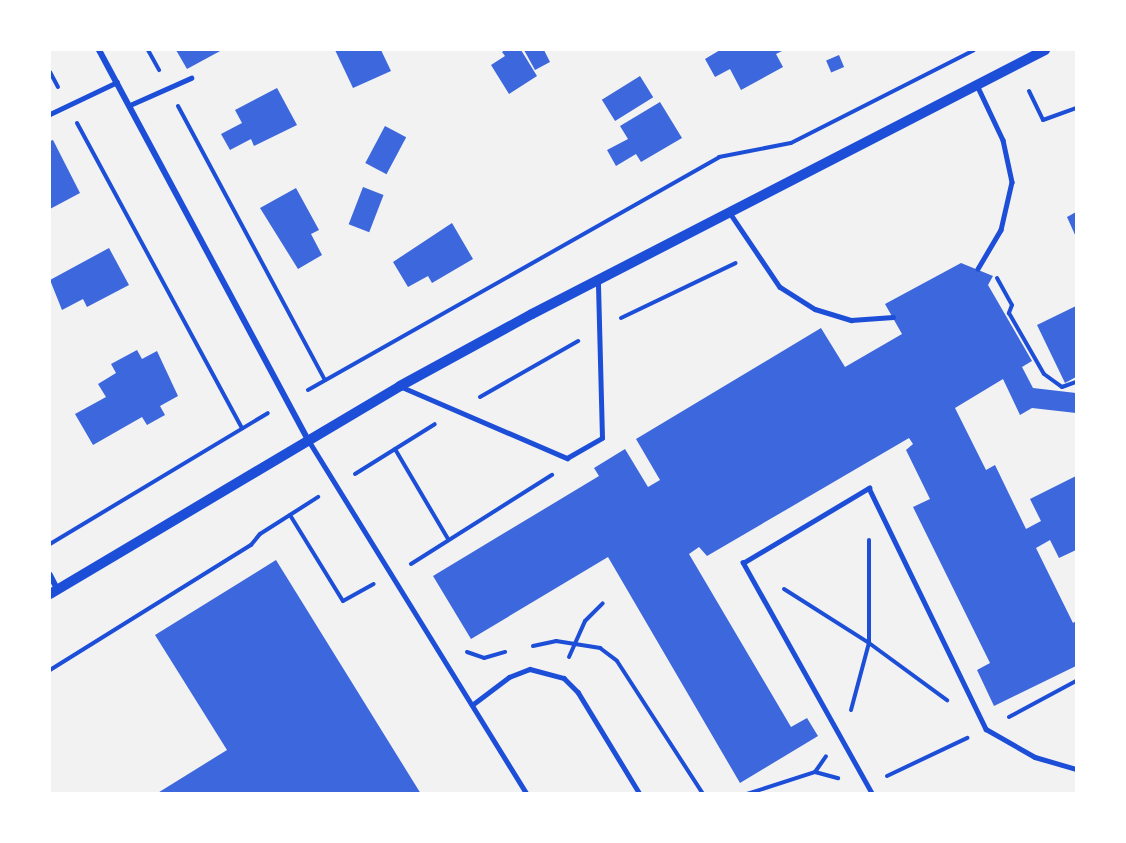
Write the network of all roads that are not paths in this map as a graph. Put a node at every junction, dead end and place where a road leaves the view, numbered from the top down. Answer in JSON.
{"nodes":[{"id":1,"x":99,"y":50,"type":"edge"},
{"id":2,"x":1045,"y":50,"type":"edge"},
{"id":3,"x":191,"y":78,"type":"dead end"},
{"id":4,"x":117,"y":82,"type":"junction"},
{"id":5,"x":977,"y":84,"type":"junction"},
{"id":6,"x":130,"y":105,"type":"junction"},
{"id":7,"x":50,"y":114,"type":"edge"},
{"id":8,"x":729,"y":211,"type":"junction"},
{"id":9,"x":978,"y":269,"type":"dead end"},
{"id":10,"x":598,"y":278,"type":"junction"},
{"id":11,"x":893,"y":317,"type":"dead end"},
{"id":12,"x":400,"y":386,"type":"junction"},
{"id":13,"x":309,"y":441,"type":"junction"},
{"id":14,"x":50,"y":575,"type":"edge"},
{"id":15,"x":53,"y":591,"type":"edge"},
{"id":16,"x":472,"y":705,"type":"junction"},
{"id":17,"x":1077,"y":769,"type":"edge"},
{"id":18,"x":527,"y":794,"type":"edge"},
{"id":19,"x":640,"y":794,"type":"edge"},
{"id":20,"x":872,"y":794,"type":"edge"}],
"edges":[{"from":1,"to":4,"type":"street"},
{"from":2,"to":5,"type":"street"},
{"from":3,"to":6,"type":"lane"},
{"from":4,"to":6,"type":"street"},
{"from":4,"to":7,"type":"lane"},
{"from":5,"to":8,"type":"street"},
{"from":5,"to":9,"type":"lane"},
{"from":6,"to":13,"type":"street"},
{"from":8,"to":10,"type":"street"},
{"from":8,"to":11,"type":"lane"},
{"from":10,"to":12,"type":"street"},
{"from":10,"to":12,"type":"lane"},
{"from":12,"to":13,"type":"street"},
{"from":13,"to":15,"type":"street"},
{"from":13,"to":16,"type":"lane"},
{"from":14,"to":15,"type":"street"},
{"from":16,"to":18,"type":"lane"},
{"from":16,"to":19,"type":"lane"},
{"from":17,"to":20,"type":"lane"}]}
